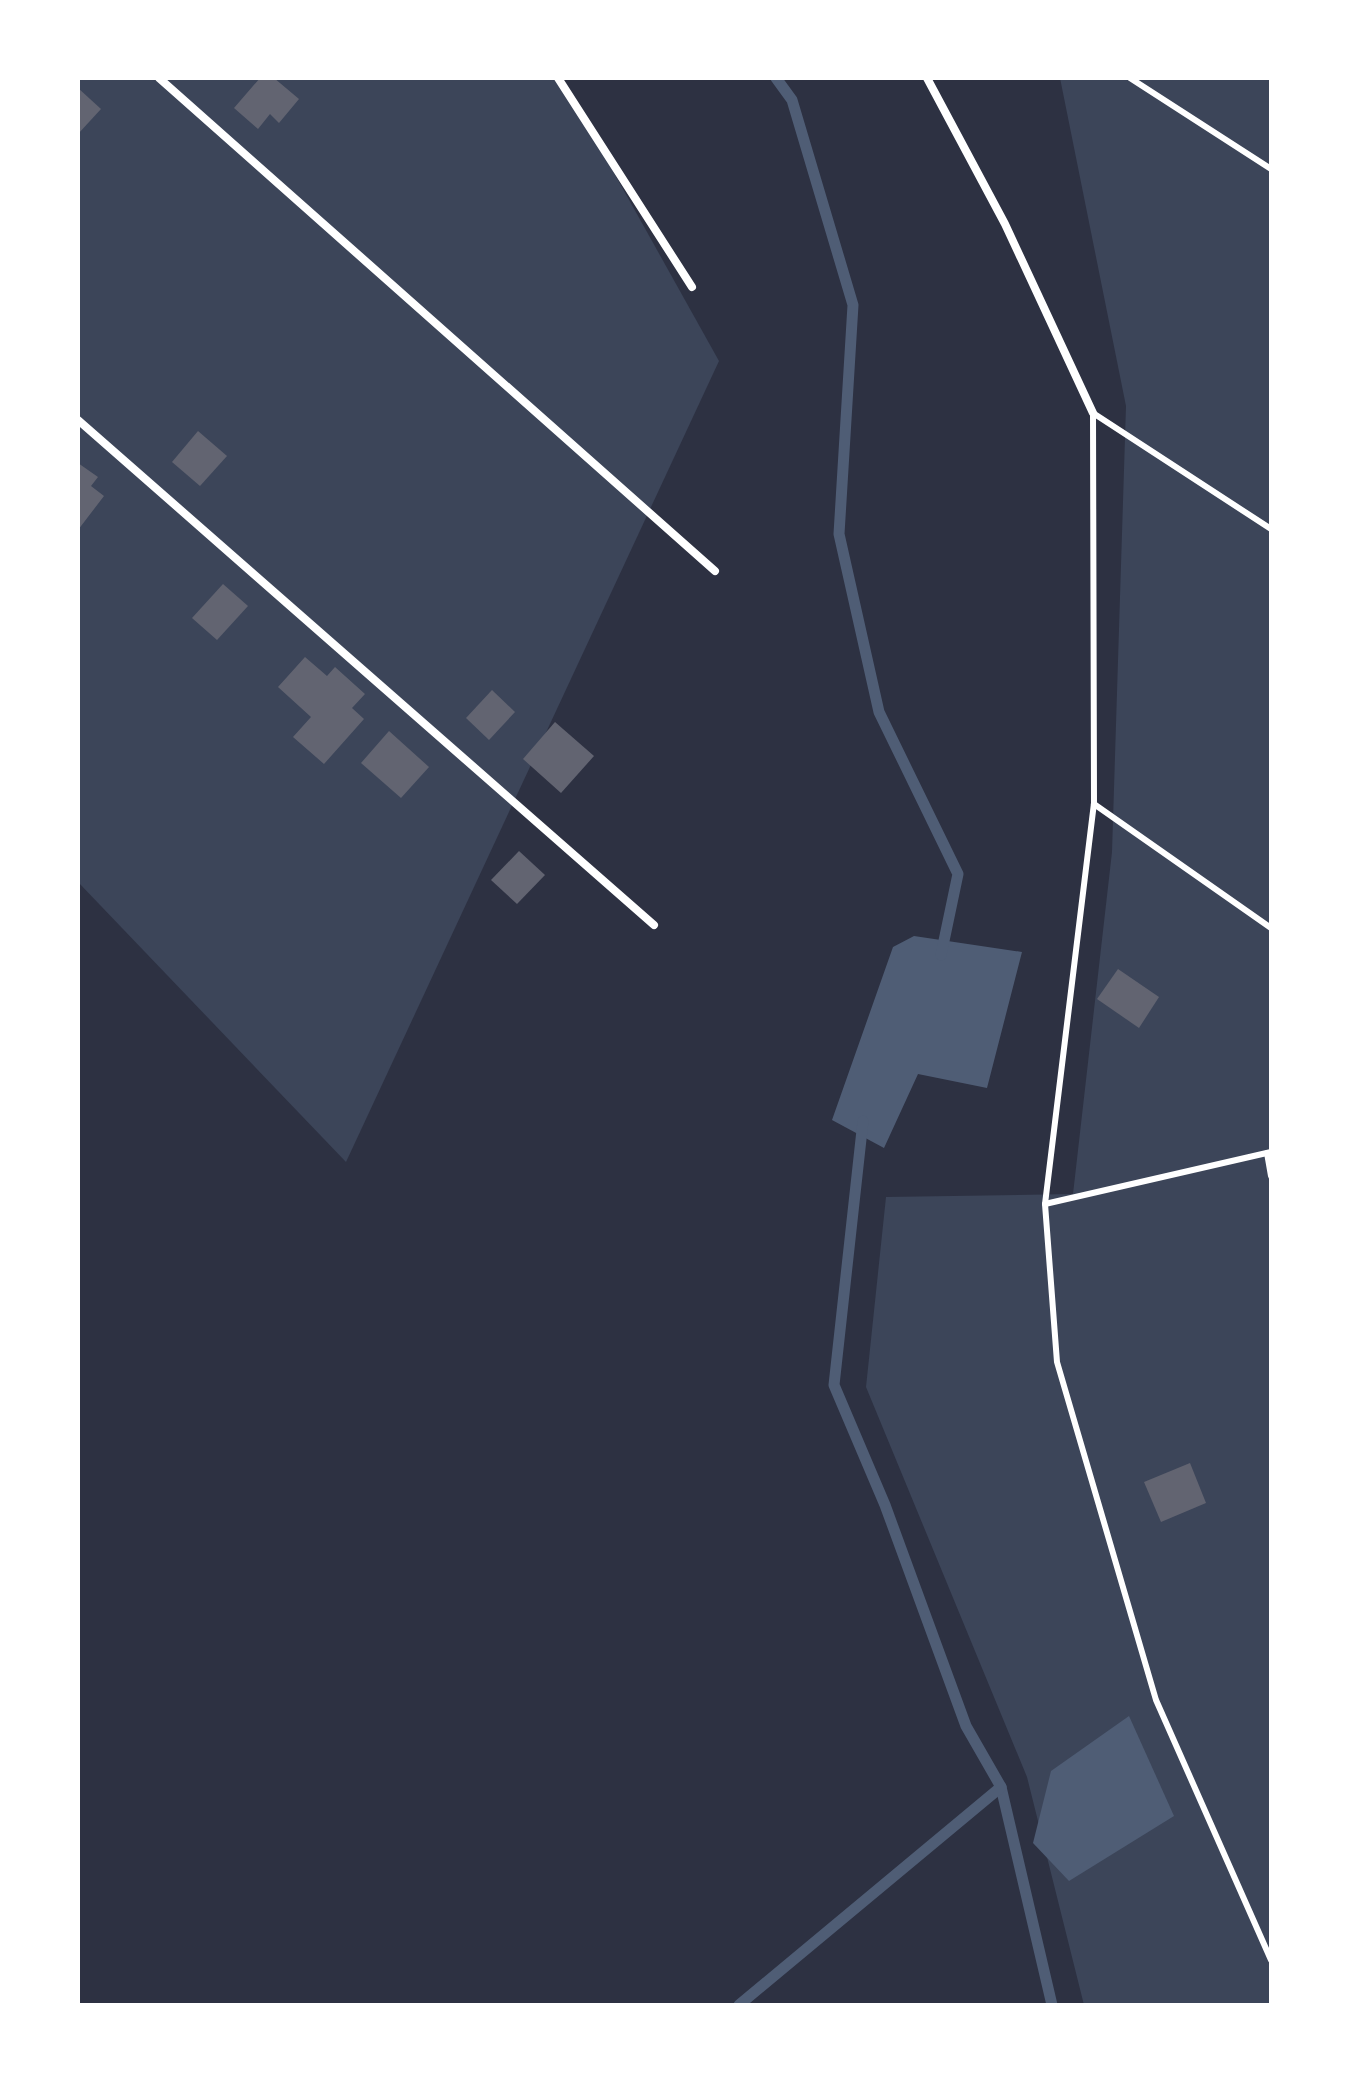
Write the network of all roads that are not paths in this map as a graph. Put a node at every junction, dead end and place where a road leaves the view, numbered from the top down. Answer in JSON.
{"nodes":[{"id":1,"x":159,"y":78,"type":"edge"},
{"id":2,"x":558,"y":78,"type":"edge"},
{"id":3,"x":927,"y":78,"type":"edge"},
{"id":4,"x":1130,"y":78,"type":"edge"},
{"id":5,"x":1271,"y":169,"type":"edge"},
{"id":6,"x":692,"y":287,"type":"dead end"},
{"id":7,"x":1093,"y":413,"type":"junction"},
{"id":8,"x":78,"y":420,"type":"edge"},
{"id":9,"x":1271,"y":529,"type":"edge"},
{"id":10,"x":715,"y":571,"type":"dead end"},
{"id":11,"x":1094,"y":803,"type":"junction"},
{"id":12,"x":654,"y":925,"type":"dead end"},
{"id":13,"x":1271,"y":928,"type":"edge"},
{"id":14,"x":1269,"y":1153,"type":"edge"},
{"id":15,"x":1271,"y":1176,"type":"edge"},
{"id":16,"x":1045,"y":1204,"type":"junction"},
{"id":17,"x":1271,"y":1960,"type":"edge"}],
"edges":[{"from":1,"to":10,"type":"street"},
{"from":2,"to":6,"type":"street"},
{"from":3,"to":7,"type":"street"},
{"from":4,"to":5,"type":"lane"},
{"from":7,"to":9,"type":"lane"},
{"from":7,"to":11,"type":"lane"},
{"from":8,"to":12,"type":"street"},
{"from":11,"to":13,"type":"lane"},
{"from":11,"to":16,"type":"lane"},
{"from":14,"to":15,"type":"lane"},
{"from":14,"to":16,"type":"lane"},
{"from":16,"to":17,"type":"lane"}]}
